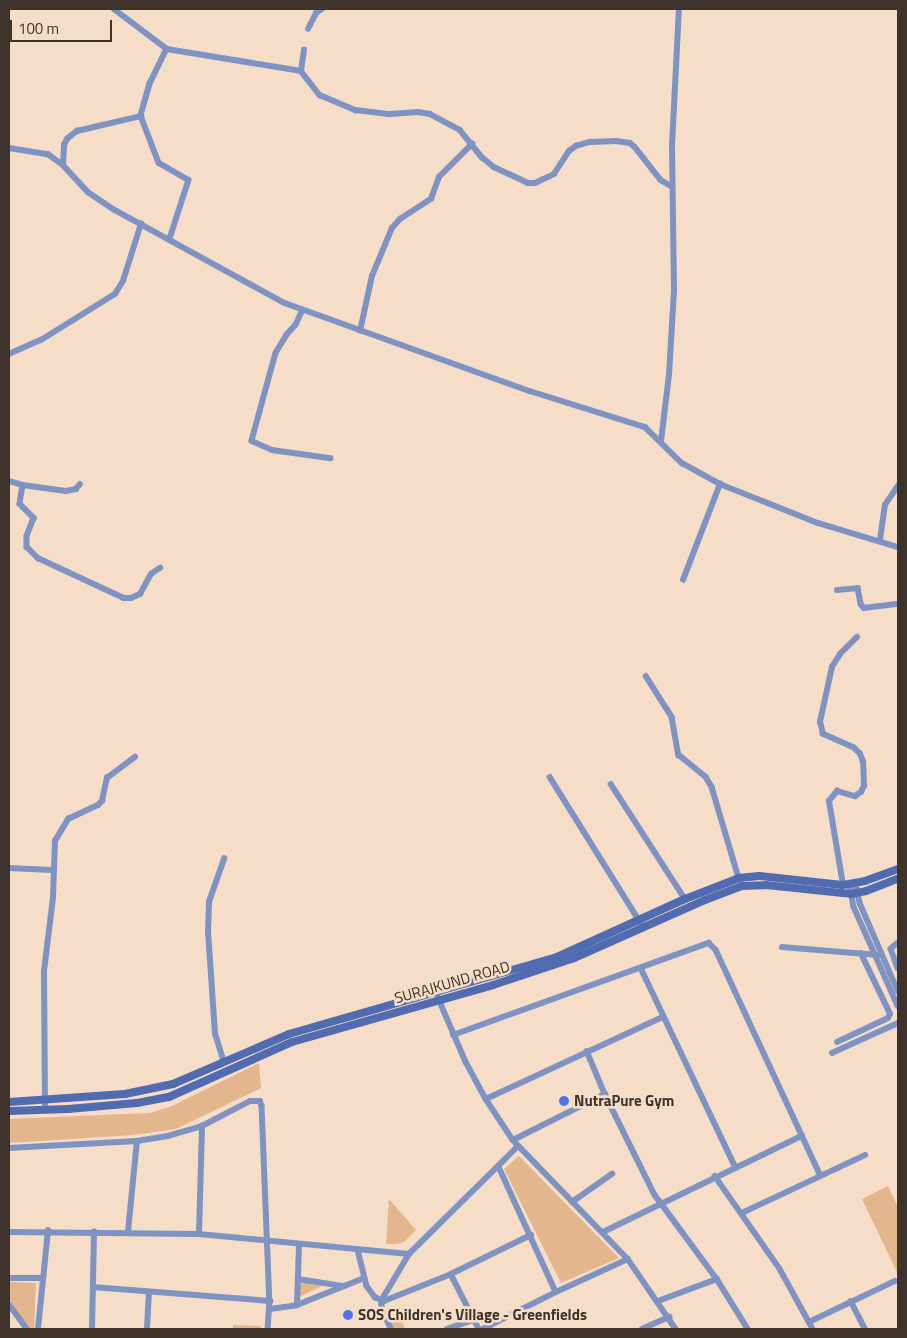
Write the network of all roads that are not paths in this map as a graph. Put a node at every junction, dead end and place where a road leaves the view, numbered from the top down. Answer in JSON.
{"nodes":[{"id":1,"x":114,"y":9,"type":"edge"},
{"id":2,"x":322,"y":9,"type":"edge"},
{"id":3,"x":679,"y":9,"type":"edge"},
{"id":4,"x":308,"y":28,"type":"dead end"},
{"id":5,"x":168,"y":49,"type":"junction"},
{"id":6,"x":304,"y":50,"type":"dead end"},
{"id":7,"x":301,"y":71,"type":"junction"},
{"id":8,"x":141,"y":116,"type":"junction"},
{"id":9,"x":472,"y":144,"type":"junction"},
{"id":10,"x":9,"y":148,"type":"edge"},
{"id":11,"x":63,"y":164,"type":"junction"},
{"id":12,"x":671,"y":186,"type":"junction"},
{"id":13,"x":141,"y":224,"type":"junction"},
{"id":14,"x":170,"y":239,"type":"junction"},
{"id":15,"x":302,"y":310,"type":"junction"},
{"id":16,"x":360,"y":331,"type":"junction"},
{"id":17,"x":9,"y":354,"type":"edge"},
{"id":18,"x":661,"y":441,"type":"junction"},
{"id":19,"x":330,"y":458,"type":"dead end"},
{"id":20,"x":9,"y":481,"type":"edge"},
{"id":21,"x":80,"y":484,"type":"dead end"},
{"id":22,"x":720,"y":484,"type":"junction"},
{"id":23,"x":23,"y":485,"type":"junction"},
{"id":24,"x":898,"y":486,"type":"edge"},
{"id":25,"x":880,"y":540,"type":"junction"},
{"id":26,"x":898,"y":547,"type":"edge"},
{"id":27,"x":160,"y":568,"type":"dead end"},
{"id":28,"x":683,"y":580,"type":"dead end"},
{"id":29,"x":837,"y":590,"type":"dead end"},
{"id":30,"x":898,"y":604,"type":"edge"},
{"id":31,"x":857,"y":637,"type":"dead end"},
{"id":32,"x":646,"y":676,"type":"dead end"},
{"id":33,"x":135,"y":757,"type":"dead end"},
{"id":34,"x":550,"y":777,"type":"dead end"},
{"id":35,"x":611,"y":784,"type":"dead end"},
{"id":36,"x":224,"y":859,"type":"dead end"},
{"id":37,"x":9,"y":868,"type":"edge"},
{"id":38,"x":898,"y":868,"type":"edge"},
{"id":39,"x":52,"y":870,"type":"junction"},
{"id":40,"x":739,"y":878,"type":"junction"},
{"id":41,"x":898,"y":879,"type":"edge"},
{"id":42,"x":850,"y":885,"type":"junction"},
{"id":43,"x":854,"y":893,"type":"junction"},
{"id":44,"x":685,"y":899,"type":"junction"},
{"id":45,"x":641,"y":924,"type":"junction"},
{"id":46,"x":898,"y":943,"type":"edge"},
{"id":47,"x":782,"y":947,"type":"dead end"},
{"id":48,"x":861,"y":954,"type":"junction"},
{"id":49,"x":879,"y":955,"type":"junction"},
{"id":50,"x":641,"y":968,"type":"junction"},
{"id":51,"x":898,"y":968,"type":"edge"},
{"id":52,"x":898,"y":991,"type":"edge"},
{"id":53,"x":438,"y":996,"type":"junction"},
{"id":54,"x":898,"y":1005,"type":"edge"},
{"id":55,"x":888,"y":1009,"type":"junction"},
{"id":56,"x":663,"y":1016,"type":"junction"},
{"id":57,"x":898,"y":1023,"type":"edge"},
{"id":58,"x":453,"y":1035,"type":"junction"},
{"id":59,"x":837,"y":1042,"type":"dead end"},
{"id":60,"x":587,"y":1051,"type":"junction"},
{"id":61,"x":832,"y":1053,"type":"dead end"},
{"id":62,"x":224,"y":1063,"type":"junction"},
{"id":63,"x":605,"y":1094,"type":"junction"},
{"id":64,"x":486,"y":1099,"type":"junction"},
{"id":65,"x":45,"y":1101,"type":"junction"},
{"id":66,"x":9,"y":1102,"type":"edge"},
{"id":67,"x":9,"y":1111,"type":"edge"},
{"id":68,"x":45,"y":1111,"type":"junction"},
{"id":69,"x":202,"y":1126,"type":"junction"},
{"id":70,"x":802,"y":1136,"type":"junction"},
{"id":71,"x":513,"y":1140,"type":"junction"},
{"id":72,"x":137,"y":1141,"type":"junction"},
{"id":73,"x":518,"y":1146,"type":"junction"},
{"id":74,"x":9,"y":1148,"type":"edge"},
{"id":75,"x":865,"y":1155,"type":"dead end"},
{"id":76,"x":498,"y":1166,"type":"junction"},
{"id":77,"x":735,"y":1166,"type":"junction"},
{"id":78,"x":612,"y":1174,"type":"dead end"},
{"id":79,"x":715,"y":1176,"type":"junction"},
{"id":80,"x":821,"y":1176,"type":"junction"},
{"id":81,"x":572,"y":1202,"type":"junction"},
{"id":82,"x":660,"y":1203,"type":"junction"},
{"id":83,"x":742,"y":1213,"type":"junction"},
{"id":84,"x":48,"y":1231,"type":"junction"},
{"id":85,"x":9,"y":1232,"type":"edge"},
{"id":86,"x":94,"y":1232,"type":"junction"},
{"id":87,"x":128,"y":1232,"type":"junction"},
{"id":88,"x":603,"y":1232,"type":"junction"},
{"id":89,"x":199,"y":1234,"type":"junction"},
{"id":90,"x":530,"y":1235,"type":"junction"},
{"id":91,"x":267,"y":1240,"type":"junction"},
{"id":92,"x":299,"y":1244,"type":"junction"},
{"id":93,"x":358,"y":1250,"type":"junction"},
{"id":94,"x":409,"y":1254,"type":"junction"},
{"id":95,"x":628,"y":1259,"type":"junction"},
{"id":96,"x":451,"y":1274,"type":"junction"},
{"id":97,"x":9,"y":1278,"type":"edge"},
{"id":98,"x":42,"y":1278,"type":"junction"},
{"id":99,"x":364,"y":1278,"type":"junction"},
{"id":100,"x":298,"y":1279,"type":"junction"},
{"id":101,"x":717,"y":1279,"type":"junction"},
{"id":102,"x":895,"y":1280,"type":"dead end"},
{"id":103,"x":343,"y":1286,"type":"junction"},
{"id":104,"x":92,"y":1287,"type":"junction"},
{"id":105,"x":556,"y":1292,"type":"junction"},
{"id":106,"x":149,"y":1293,"type":"junction"},
{"id":107,"x":270,"y":1301,"type":"junction"},
{"id":108,"x":381,"y":1301,"type":"junction"},
{"id":109,"x":658,"y":1301,"type":"junction"},
{"id":110,"x":851,"y":1301,"type":"junction"},
{"id":111,"x":9,"y":1304,"type":"edge"},
{"id":112,"x":298,"y":1305,"type":"junction"},
{"id":113,"x":270,"y":1309,"type":"junction"},
{"id":114,"x":669,"y":1317,"type":"junction"},
{"id":115,"x":473,"y":1320,"type":"junction"},
{"id":116,"x":809,"y":1322,"type":"junction"},
{"id":117,"x":27,"y":1329,"type":"edge"},
{"id":118,"x":38,"y":1329,"type":"edge"},
{"id":119,"x":92,"y":1329,"type":"edge"},
{"id":120,"x":146,"y":1329,"type":"edge"},
{"id":121,"x":268,"y":1329,"type":"edge"},
{"id":122,"x":391,"y":1329,"type":"edge"},
{"id":123,"x":447,"y":1329,"type":"edge"},
{"id":124,"x":479,"y":1329,"type":"edge"},
{"id":125,"x":484,"y":1329,"type":"edge"},
{"id":126,"x":642,"y":1329,"type":"edge"},
{"id":127,"x":676,"y":1329,"type":"edge"},
{"id":128,"x":748,"y":1329,"type":"edge"},
{"id":129,"x":813,"y":1329,"type":"edge"},
{"id":130,"x":865,"y":1329,"type":"edge"}],
"edges":[{"from":1,"to":5,"type":"street"},
{"from":2,"to":4,"type":"street"},
{"from":3,"to":12,"type":"street"},
{"from":5,"to":7,"type":"street"},
{"from":5,"to":8,"type":"street"},
{"from":6,"to":7,"type":"street"},
{"from":7,"to":9,"type":"street"},
{"from":8,"to":11,"type":"street"},
{"from":8,"to":14,"type":"street"},
{"from":9,"to":12,"type":"street"},
{"from":9,"to":16,"type":"street"},
{"from":10,"to":11,"type":"street"},
{"from":11,"to":13,"type":"street"},
{"from":12,"to":18,"type":"street"},
{"from":13,"to":14,"type":"street"},
{"from":13,"to":17,"type":"street"},
{"from":14,"to":15,"type":"street"},
{"from":15,"to":16,"type":"street"},
{"from":15,"to":19,"type":"street"},
{"from":16,"to":18,"type":"street"},
{"from":18,"to":22,"type":"street"},
{"from":20,"to":23,"type":"street"},
{"from":21,"to":23,"type":"street"},
{"from":22,"to":25,"type":"street"},
{"from":22,"to":28,"type":"street"},
{"from":23,"to":27,"type":"street"},
{"from":24,"to":25,"type":"street"},
{"from":25,"to":26,"type":"street"},
{"from":29,"to":30,"type":"street"},
{"from":31,"to":42,"type":"street"},
{"from":32,"to":40,"type":"street"},
{"from":33,"to":39,"type":"street"},
{"from":34,"to":45,"type":"street"},
{"from":35,"to":44,"type":"street"},
{"from":36,"to":62,"type":"street"},
{"from":37,"to":39,"type":"street"},
{"from":38,"to":42,"type":"main road","name":"SURAJKUND ROAD"},
{"from":39,"to":65,"type":"street"},
{"from":40,"to":42,"type":"main road","name":"SURAJKUND ROAD"},
{"from":40,"to":44,"type":"main road","name":"SURAJKUND ROAD"},
{"from":41,"to":43,"type":"main road","name":"SURAJKUND ROAD"},
{"from":42,"to":43,"type":"street"},
{"from":43,"to":45,"type":"main road","name":"SURAJKUND ROAD"},
{"from":43,"to":49,"type":"street"},
{"from":44,"to":45,"type":"main road","name":"SURAJKUND ROAD"},
{"from":45,"to":53,"type":"main road","name":"SURAJKUND ROAD"},
{"from":46,"to":51,"type":"street"},
{"from":47,"to":48,"type":"street"},
{"from":48,"to":49,"type":"street"},
{"from":48,"to":55,"type":"street"},
{"from":49,"to":52,"type":"street"},
{"from":49,"to":54,"type":"street"},
{"from":50,"to":56,"type":"street"},
{"from":50,"to":58,"type":"street"},
{"from":50,"to":70,"type":"street"},
{"from":53,"to":58,"type":"street"},
{"from":53,"to":62,"type":"main road","name":"SURAJKUND ROAD"},
{"from":53,"to":68,"type":"main road","name":"SURAJKUND ROAD"},
{"from":54,"to":55,"type":"street"},
{"from":55,"to":59,"type":"street"},
{"from":56,"to":60,"type":"street"},
{"from":56,"to":77,"type":"street"},
{"from":57,"to":61,"type":"street"},
{"from":58,"to":64,"type":"street"},
{"from":60,"to":63,"type":"street"},
{"from":60,"to":64,"type":"street"},
{"from":62,"to":65,"type":"main road","name":"SURAJKUND ROAD"},
{"from":63,"to":71,"type":"street"},
{"from":63,"to":82,"type":"street"},
{"from":64,"to":71,"type":"street"},
{"from":65,"to":66,"type":"main road","name":"SURAJKUND ROAD"},
{"from":65,"to":68,"type":"street"},
{"from":67,"to":68,"type":"main road","name":"SURAJKUND ROAD"},
{"from":69,"to":72,"type":"street"},
{"from":69,"to":89,"type":"street"},
{"from":69,"to":91,"type":"street"},
{"from":70,"to":77,"type":"street"},
{"from":70,"to":80,"type":"street"},
{"from":71,"to":73,"type":"street"},
{"from":72,"to":74,"type":"street"},
{"from":72,"to":87,"type":"street"},
{"from":73,"to":76,"type":"street"},
{"from":73,"to":81,"type":"street"},
{"from":75,"to":80,"type":"street"},
{"from":76,"to":90,"type":"street"},
{"from":76,"to":94,"type":"street"},
{"from":77,"to":79,"type":"street"},
{"from":78,"to":81,"type":"street"},
{"from":79,"to":82,"type":"street"},
{"from":79,"to":83,"type":"street"},
{"from":80,"to":83,"type":"street"},
{"from":81,"to":88,"type":"street"},
{"from":82,"to":88,"type":"street"},
{"from":82,"to":101,"type":"street"},
{"from":83,"to":116,"type":"street"},
{"from":84,"to":85,"type":"street"},
{"from":84,"to":86,"type":"street"},
{"from":84,"to":98,"type":"street"},
{"from":86,"to":87,"type":"street"},
{"from":86,"to":104,"type":"street"},
{"from":87,"to":89,"type":"street"},
{"from":88,"to":95,"type":"street"},
{"from":89,"to":91,"type":"street"},
{"from":90,"to":96,"type":"street"},
{"from":90,"to":105,"type":"street"},
{"from":91,"to":92,"type":"street"},
{"from":91,"to":107,"type":"street"},
{"from":92,"to":93,"type":"street"},
{"from":92,"to":100,"type":"street"},
{"from":93,"to":94,"type":"street"},
{"from":93,"to":99,"type":"street"},
{"from":94,"to":108,"type":"street"},
{"from":95,"to":105,"type":"street"},
{"from":95,"to":109,"type":"street"},
{"from":96,"to":108,"type":"street"},
{"from":96,"to":115,"type":"street"},
{"from":97,"to":98,"type":"street"},
{"from":98,"to":118,"type":"street"},
{"from":99,"to":103,"type":"street"},
{"from":99,"to":108,"type":"street"},
{"from":100,"to":103,"type":"street"},
{"from":100,"to":112,"type":"street"},
{"from":101,"to":109,"type":"street"},
{"from":101,"to":128,"type":"street"},
{"from":102,"to":110,"type":"street"},
{"from":103,"to":112,"type":"street"},
{"from":104,"to":106,"type":"street"},
{"from":104,"to":119,"type":"street"},
{"from":105,"to":125,"type":"street"},
{"from":106,"to":107,"type":"street"},
{"from":106,"to":120,"type":"street"},
{"from":107,"to":113,"type":"street"},
{"from":108,"to":122,"type":"street"},
{"from":109,"to":114,"type":"street"},
{"from":110,"to":116,"type":"street"},
{"from":110,"to":130,"type":"street"},
{"from":111,"to":117,"type":"street"},
{"from":112,"to":113,"type":"street"},
{"from":113,"to":121,"type":"street"},
{"from":114,"to":126,"type":"street"},
{"from":114,"to":127,"type":"street"},
{"from":115,"to":123,"type":"street"},
{"from":115,"to":124,"type":"street"},
{"from":116,"to":129,"type":"street"}]}
